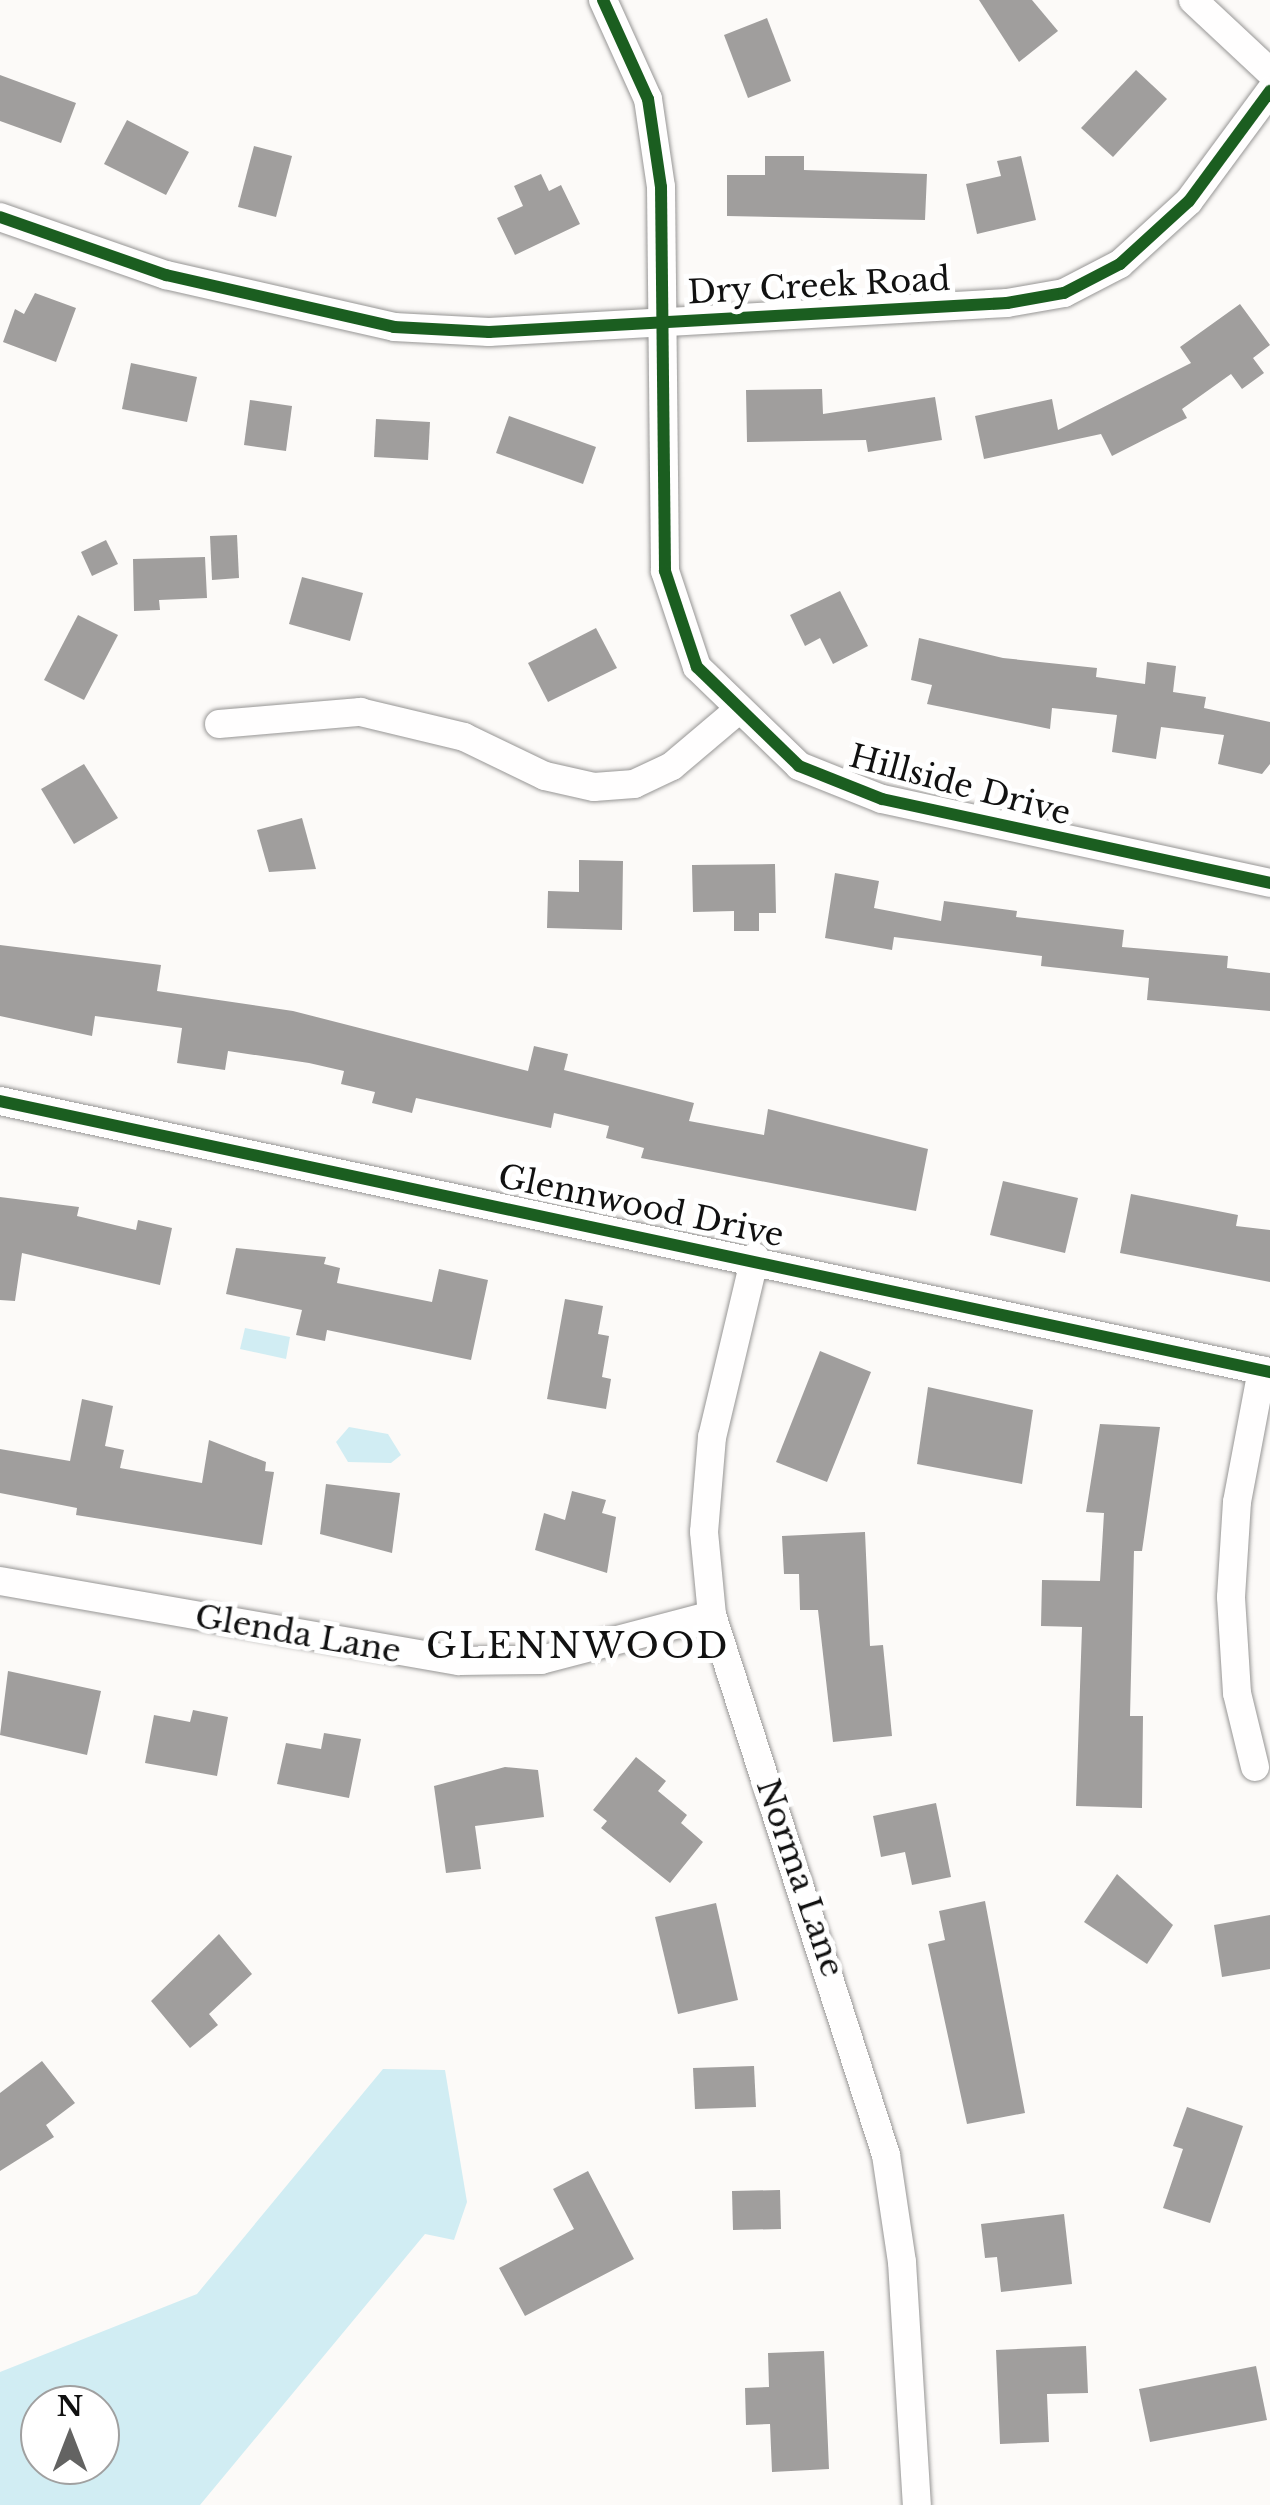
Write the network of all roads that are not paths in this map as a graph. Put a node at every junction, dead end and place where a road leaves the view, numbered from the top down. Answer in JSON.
{"nodes":[{"id":1,"x":603,"y":0,"type":"edge"},
{"id":2,"x":1193,"y":0,"type":"edge"},
{"id":3,"x":1270,"y":72,"type":"edge"},
{"id":4,"x":1270,"y":91,"type":"edge"},
{"id":5,"x":0,"y":216,"type":"edge"},
{"id":6,"x":666,"y":323,"type":"junction"},
{"id":7,"x":736,"y":712,"type":"junction"},
{"id":8,"x":219,"y":724,"type":"dead end"},
{"id":9,"x":1270,"y":883,"type":"edge"},
{"id":10,"x":0,"y":1101,"type":"edge"},
{"id":11,"x":755,"y":1257,"type":"junction"},
{"id":12,"x":1266,"y":1371,"type":"edge"},
{"id":13,"x":0,"y":1581,"type":"edge"},
{"id":14,"x":712,"y":1615,"type":"junction"},
{"id":15,"x":1255,"y":1768,"type":"dead end"},
{"id":16,"x":916,"y":2505,"type":"edge"}],
"edges":[{"from":1,"to":6,"type":"street","name":"Hillside Drive"},
{"from":2,"to":3,"type":"street"},
{"from":4,"to":6,"type":"street","name":"Dry Creek Road"},
{"from":5,"to":6,"type":"street","name":"Dry Creek Road"},
{"from":6,"to":7,"type":"street","name":"Hillside Drive"},
{"from":7,"to":8,"type":"street"},
{"from":7,"to":9,"type":"street","name":"Hillside Drive"},
{"from":10,"to":11,"type":"street","name":"Glennwood Drive"},
{"from":11,"to":12,"type":"street","name":"Glennwood Drive"},
{"from":11,"to":14,"type":"street","name":"Norma Lane"},
{"from":12,"to":15,"type":"street"},
{"from":13,"to":14,"type":"street","name":"Glenda Lane"},
{"from":14,"to":16,"type":"street","name":"Norma Lane"}]}
